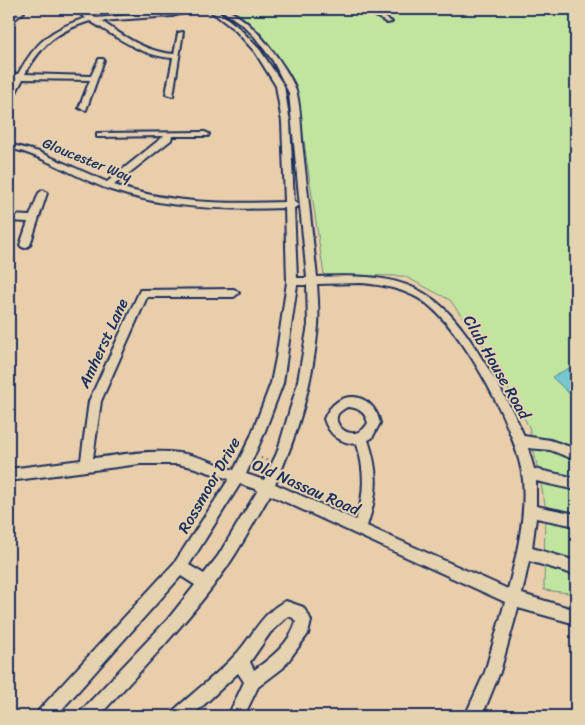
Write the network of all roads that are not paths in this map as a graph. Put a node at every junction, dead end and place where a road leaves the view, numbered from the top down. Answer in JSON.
{"nodes":[{"id":1,"x":76,"y":9,"type":"edge"},
{"id":2,"x":196,"y":9,"type":"edge"},
{"id":3,"x":211,"y":9,"type":"edge"},
{"id":4,"x":223,"y":9,"type":"edge"},
{"id":5,"x":368,"y":9,"type":"edge"},
{"id":6,"x":21,"y":12,"type":"dead end"},
{"id":7,"x":94,"y":19,"type":"junction"},
{"id":8,"x":9,"y":22,"type":"edge"},
{"id":9,"x":389,"y":22,"type":"dead end"},
{"id":10,"x":181,"y":33,"type":"dead end"},
{"id":11,"x":177,"y":56,"type":"junction"},
{"id":12,"x":101,"y":60,"type":"dead end"},
{"id":13,"x":9,"y":76,"type":"edge"},
{"id":14,"x":21,"y":78,"type":"junction"},
{"id":15,"x":94,"y":78,"type":"junction"},
{"id":16,"x":170,"y":94,"type":"dead end"},
{"id":17,"x":9,"y":98,"type":"edge"},
{"id":18,"x":83,"y":108,"type":"dead end"},
{"id":19,"x":205,"y":134,"type":"dead end"},
{"id":20,"x":100,"y":135,"type":"dead end"},
{"id":21,"x":168,"y":136,"type":"junction"},
{"id":22,"x":9,"y":146,"type":"edge"},
{"id":23,"x":109,"y":186,"type":"junction"},
{"id":24,"x":43,"y":193,"type":"dead end"},
{"id":25,"x":304,"y":205,"type":"junction"},
{"id":26,"x":288,"y":206,"type":"junction"},
{"id":27,"x":9,"y":218,"type":"edge"},
{"id":28,"x":34,"y":219,"type":"junction"},
{"id":29,"x":25,"y":245,"type":"dead end"},
{"id":30,"x":312,"y":281,"type":"junction"},
{"id":31,"x":292,"y":282,"type":"junction"},
{"id":32,"x":234,"y":293,"type":"dead end"},
{"id":33,"x":362,"y":438,"type":"dead end"},
{"id":34,"x":519,"y":441,"type":"junction"},
{"id":35,"x":576,"y":454,"type":"edge"},
{"id":36,"x":86,"y":466,"type":"junction"},
{"id":37,"x":528,"y":474,"type":"junction"},
{"id":38,"x":9,"y":476,"type":"edge"},
{"id":39,"x":238,"y":476,"type":"junction"},
{"id":40,"x":576,"y":484,"type":"edge"},
{"id":41,"x":267,"y":487,"type":"junction"},
{"id":42,"x":530,"y":511,"type":"junction"},
{"id":43,"x":576,"y":520,"type":"edge"},
{"id":44,"x":359,"y":530,"type":"junction"},
{"id":45,"x":524,"y":553,"type":"junction"},
{"id":46,"x":180,"y":567,"type":"junction"},
{"id":47,"x":576,"y":568,"type":"edge"},
{"id":48,"x":206,"y":584,"type":"junction"},
{"id":49,"x":514,"y":599,"type":"junction"},
{"id":50,"x":576,"y":617,"type":"edge"},
{"id":51,"x":240,"y":661,"type":"junction"},
{"id":52,"x":252,"y":681,"type":"junction"},
{"id":53,"x":186,"y":714,"type":"edge"},
{"id":54,"x":45,"y":716,"type":"edge"},
{"id":55,"x":88,"y":716,"type":"edge"},
{"id":56,"x":236,"y":716,"type":"edge"},
{"id":57,"x":473,"y":716,"type":"edge"}],
"edges":[{"from":1,"to":7,"type":"street"},
{"from":2,"to":7,"type":"street"},
{"from":3,"to":26,"type":"street","name":"Rossmoor Drive"},
{"from":4,"to":25,"type":"street"},
{"from":5,"to":9,"type":"street"},
{"from":6,"to":8,"type":"street"},
{"from":7,"to":11,"type":"street"},
{"from":7,"to":14,"type":"street"},
{"from":10,"to":11,"type":"street"},
{"from":11,"to":16,"type":"street"},
{"from":12,"to":15,"type":"street"},
{"from":13,"to":14,"type":"street"},
{"from":14,"to":15,"type":"street"},
{"from":14,"to":17,"type":"street"},
{"from":15,"to":18,"type":"street"},
{"from":19,"to":21,"type":"street"},
{"from":20,"to":21,"type":"street"},
{"from":21,"to":23,"type":"street"},
{"from":22,"to":23,"type":"street","name":"Gloucester Way"},
{"from":23,"to":26,"type":"street","name":"Gloucester Way"},
{"from":24,"to":28,"type":"street"},
{"from":25,"to":26,"type":"street","name":"Gloucester Way"},
{"from":25,"to":30,"type":"street"},
{"from":26,"to":31,"type":"street","name":"Rossmoor Drive"},
{"from":27,"to":28,"type":"street"},
{"from":28,"to":29,"type":"street"},
{"from":30,"to":31,"type":"street","name":"Club House Road"},
{"from":30,"to":34,"type":"street","name":"Club House Road"},
{"from":30,"to":41,"type":"street"},
{"from":31,"to":39,"type":"street","name":"Rossmoor Drive"},
{"from":32,"to":36,"type":"street","name":"Amherst Lane"},
{"from":33,"to":44,"type":"street"},
{"from":34,"to":35,"type":"street"},
{"from":34,"to":37,"type":"street","name":"Club House Road"},
{"from":36,"to":38,"type":"street","name":"Old Nassau Road"},
{"from":36,"to":39,"type":"street","name":"Old Nassau Road"},
{"from":37,"to":40,"type":"street"},
{"from":37,"to":42,"type":"street","name":"Club House Road"},
{"from":39,"to":41,"type":"street","name":"Old Nassau Road"},
{"from":39,"to":46,"type":"street","name":"Rossmoor Drive"},
{"from":41,"to":44,"type":"street","name":"Old Nassau Road"},
{"from":41,"to":48,"type":"street"},
{"from":42,"to":43,"type":"street"},
{"from":42,"to":45,"type":"street","name":"Club House Road"},
{"from":44,"to":49,"type":"street","name":"Old Nassau Road"},
{"from":45,"to":47,"type":"street"},
{"from":45,"to":49,"type":"street","name":"Club House Road"},
{"from":46,"to":48,"type":"street"},
{"from":46,"to":54,"type":"street","name":"Rossmoor Drive"},
{"from":48,"to":55,"type":"street"},
{"from":49,"to":50,"type":"street","name":"Old Nassau Road"},
{"from":49,"to":57,"type":"street","name":"Club House Road"},
{"from":51,"to":52,"type":"street"},
{"from":51,"to":52,"type":"street"},
{"from":51,"to":53,"type":"street"},
{"from":52,"to":56,"type":"street"}]}
